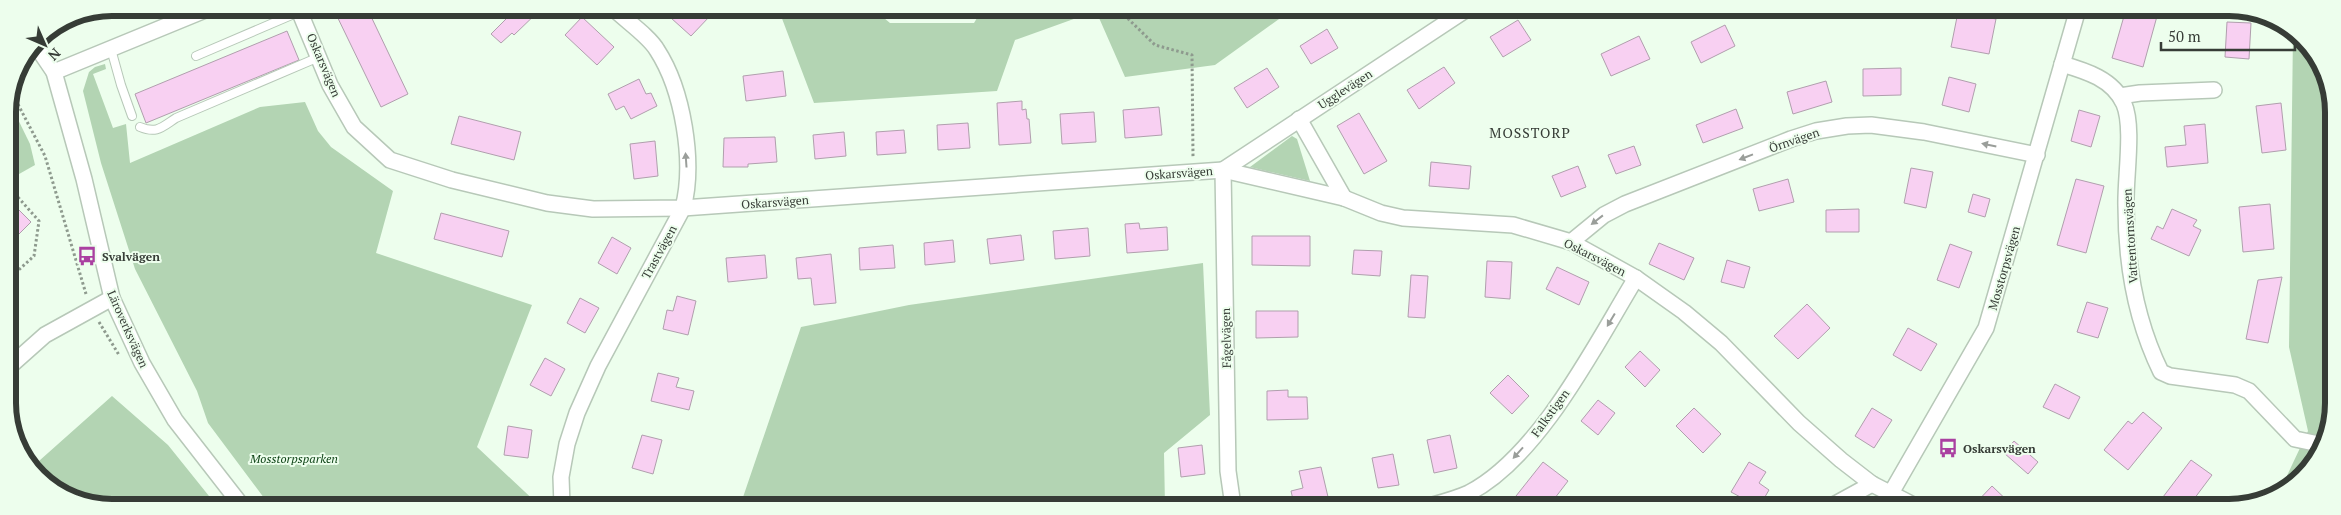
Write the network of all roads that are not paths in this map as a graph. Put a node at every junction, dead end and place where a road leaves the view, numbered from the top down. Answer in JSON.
{"nodes":[{"id":1,"x":191,"y":16,"type":"edge"},
{"id":2,"x":284,"y":16,"type":"edge"},
{"id":3,"x":302,"y":16,"type":"edge"},
{"id":4,"x":622,"y":16,"type":"edge"},
{"id":5,"x":1456,"y":16,"type":"edge"},
{"id":6,"x":2076,"y":16,"type":"edge"},
{"id":7,"x":111,"y":49,"type":"junction"},
{"id":8,"x":39,"y":50,"type":"edge"},
{"id":9,"x":196,"y":56,"type":"dead end"},
{"id":10,"x":319,"y":57,"type":"junction"},
{"id":11,"x":2062,"y":64,"type":"junction"},
{"id":12,"x":54,"y":72,"type":"junction"},
{"id":13,"x":2214,"y":90,"type":"dead end"},
{"id":14,"x":2120,"y":96,"type":"junction"},
{"id":15,"x":132,"y":116,"type":"dead end"},
{"id":16,"x":1298,"y":119,"type":"junction"},
{"id":17,"x":140,"y":128,"type":"dead end"},
{"id":18,"x":2037,"y":155,"type":"junction"},
{"id":19,"x":1223,"y":170,"type":"junction"},
{"id":20,"x":1344,"y":198,"type":"junction"},
{"id":21,"x":683,"y":208,"type":"junction"},
{"id":22,"x":1571,"y":242,"type":"junction"},
{"id":23,"x":1636,"y":278,"type":"junction"},
{"id":24,"x":112,"y":298,"type":"junction"},
{"id":25,"x":16,"y":361,"type":"edge"},
{"id":26,"x":2315,"y":443,"type":"edge"},
{"id":27,"x":1872,"y":484,"type":"junction"},
{"id":28,"x":237,"y":499,"type":"edge"},
{"id":29,"x":562,"y":499,"type":"edge"},
{"id":30,"x":1232,"y":499,"type":"edge"},
{"id":31,"x":1449,"y":499,"type":"edge"},
{"id":32,"x":1845,"y":499,"type":"edge"},
{"id":33,"x":1885,"y":499,"type":"edge"},
{"id":34,"x":1888,"y":499,"type":"edge"}],
"edges":[{"from":1,"to":7,"type":"street"},
{"from":2,"to":9,"type":"lane"},
{"from":3,"to":10,"type":"street","name":"Oskarsvägen"},
{"from":21,"to":4,"type":"street","name":"Trastvägen","one_way":true},
{"from":5,"to":16,"type":"street","name":"Ugglevägen"},
{"from":6,"to":11,"type":"street","name":"Mosstorpsvägen"},
{"from":7,"to":12,"type":"street"},
{"from":7,"to":15,"type":"lane"},
{"from":8,"to":12,"type":"street","name":"Läroverksvägen"},
{"from":10,"to":17,"type":"lane"},
{"from":10,"to":21,"type":"street","name":"Oskarsvägen"},
{"from":11,"to":14,"type":"street"},
{"from":11,"to":18,"type":"street","name":"Mosstorpsvägen"},
{"from":12,"to":24,"type":"street","name":"Läroverksvägen"},
{"from":13,"to":14,"type":"street"},
{"from":14,"to":26,"type":"street","name":"Vattentornsvägen"},
{"from":16,"to":19,"type":"street","name":"Ugglevägen"},
{"from":16,"to":20,"type":"street"},
{"from":18,"to":22,"type":"street","name":"Örnvägen","one_way":true},
{"from":18,"to":34,"type":"street","name":"Mosstorpsvägen"},
{"from":19,"to":20,"type":"street","name":"Oskarsvägen"},
{"from":19,"to":21,"type":"street","name":"Oskarsvägen"},
{"from":19,"to":30,"type":"street","name":"Fågelvägen"},
{"from":20,"to":22,"type":"street","name":"Oskarsvägen"},
{"from":21,"to":29,"type":"street","name":"Trastvägen"},
{"from":22,"to":23,"type":"street","name":"Oskarsvägen"},
{"from":23,"to":27,"type":"street","name":"Oskarsvägen"},
{"from":23,"to":31,"type":"street","name":"Falkstigen","one_way":true},
{"from":24,"to":25,"type":"street"},
{"from":24,"to":28,"type":"street","name":"Läroverksvägen"},
{"from":27,"to":32,"type":"street"},
{"from":27,"to":33,"type":"street","name":"Oskarsvägen"}]}
